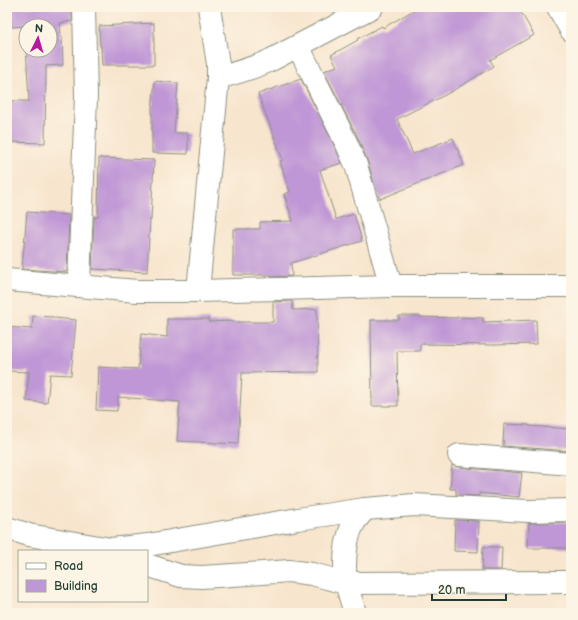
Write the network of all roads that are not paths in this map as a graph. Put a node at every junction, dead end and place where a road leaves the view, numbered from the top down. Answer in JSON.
{"nodes":[{"id":1,"x":84,"y":7,"type":"edge"},
{"id":2,"x":209,"y":7,"type":"edge"},
{"id":3,"x":372,"y":7,"type":"edge"},
{"id":4,"x":558,"y":7,"type":"edge"},
{"id":5,"x":571,"y":30,"type":"edge"},
{"id":6,"x":298,"y":46,"type":"junction"},
{"id":7,"x":218,"y":78,"type":"junction"},
{"id":8,"x":7,"y":280,"type":"edge"},
{"id":9,"x":79,"y":286,"type":"junction"},
{"id":10,"x":391,"y":286,"type":"junction"},
{"id":11,"x":571,"y":286,"type":"edge"},
{"id":12,"x":198,"y":291,"type":"junction"},
{"id":13,"x":459,"y":455,"type":"dead end"},
{"id":14,"x":571,"y":464,"type":"edge"},
{"id":15,"x":365,"y":509,"type":"junction"},
{"id":16,"x":571,"y":510,"type":"edge"},
{"id":17,"x":7,"y":528,"type":"edge"},
{"id":18,"x":113,"y":550,"type":"edge"},
{"id":19,"x":148,"y":566,"type":"edge"},
{"id":20,"x":571,"y":582,"type":"edge"},
{"id":21,"x":346,"y":584,"type":"junction"},
{"id":22,"x":355,"y":613,"type":"edge"}],
"edges":[{"from":1,"to":9,"type":"street"},
{"from":2,"to":7,"type":"street"},
{"from":3,"to":6,"type":"street"},
{"from":4,"to":5,"type":"street"},
{"from":6,"to":7,"type":"street"},
{"from":6,"to":10,"type":"street"},
{"from":7,"to":12,"type":"street"},
{"from":8,"to":9,"type":"street"},
{"from":9,"to":12,"type":"street"},
{"from":10,"to":11,"type":"street"},
{"from":10,"to":12,"type":"street"},
{"from":13,"to":14,"type":"street"},
{"from":15,"to":16,"type":"street"},
{"from":15,"to":18,"type":"street"},
{"from":15,"to":21,"type":"street"},
{"from":17,"to":18,"type":"street"},
{"from":19,"to":21,"type":"street"},
{"from":20,"to":21,"type":"street"},
{"from":21,"to":22,"type":"street"}]}
